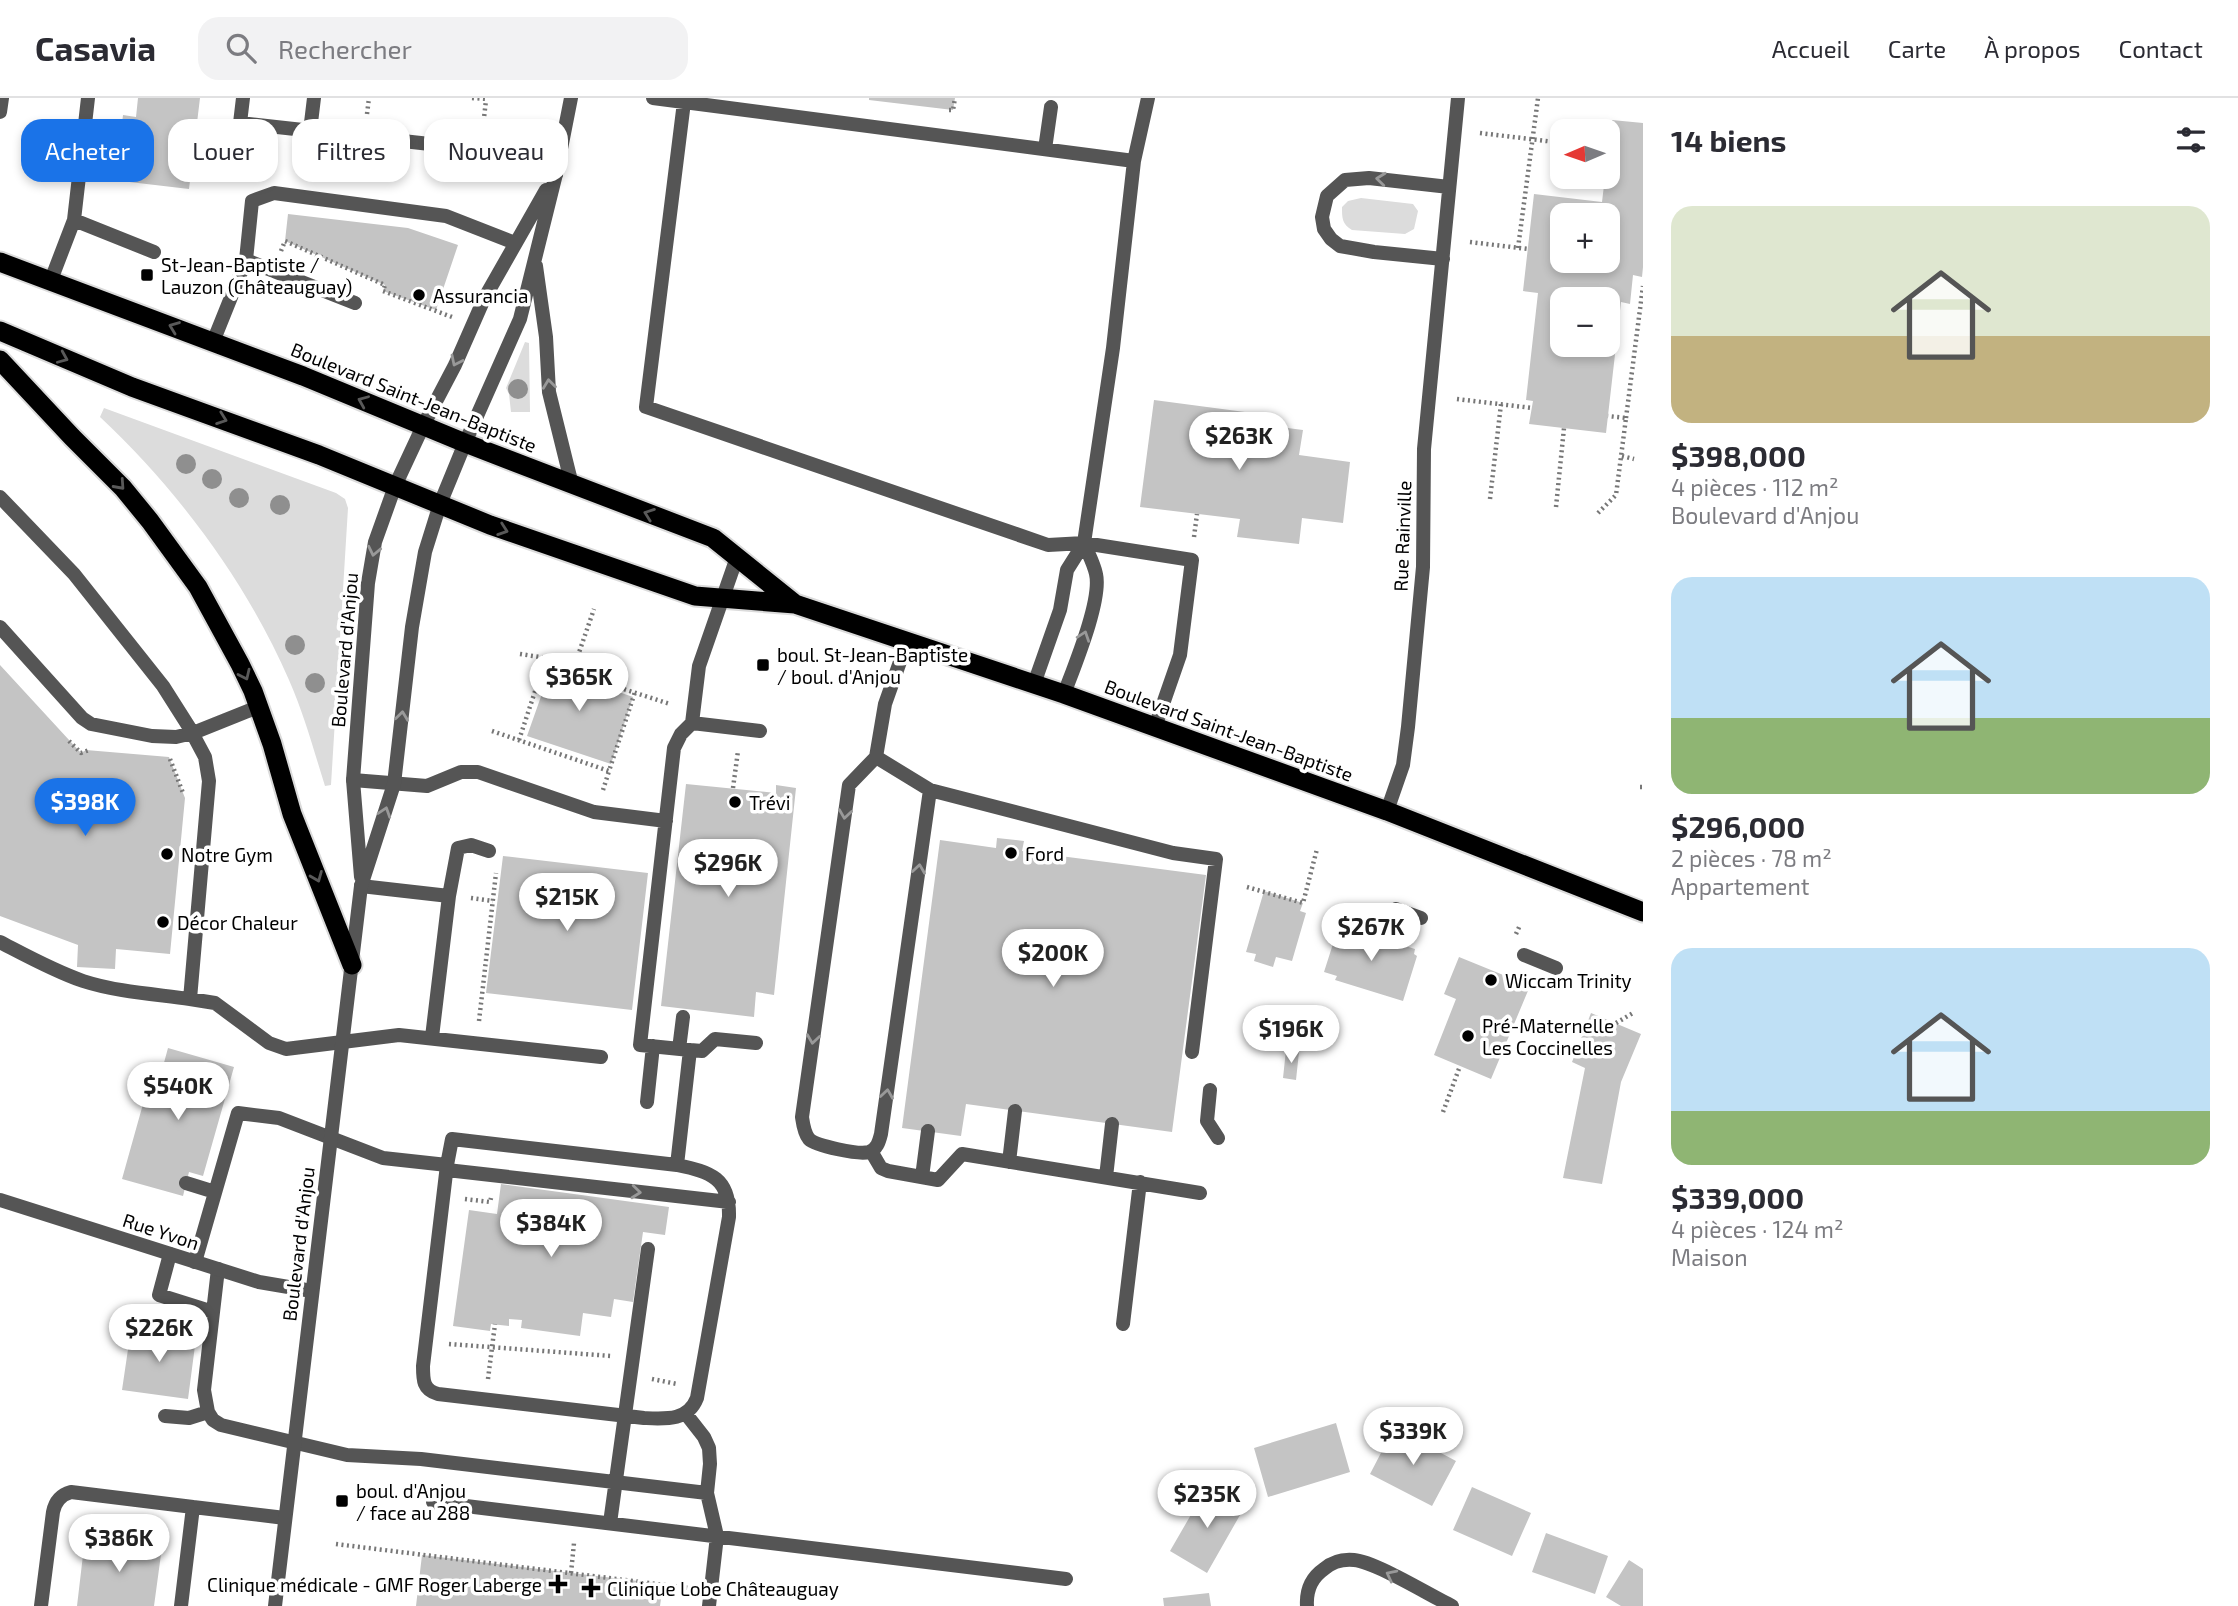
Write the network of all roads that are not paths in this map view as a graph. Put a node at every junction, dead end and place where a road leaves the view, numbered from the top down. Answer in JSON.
{"nodes":[{"id":1,"x":2,"y":98,"type":"edge"},
{"id":2,"x":88,"y":98,"type":"edge"},
{"id":3,"x":243,"y":98,"type":"edge"},
{"id":4,"x":314,"y":98,"type":"edge"},
{"id":5,"x":571,"y":98,"type":"edge"},
{"id":6,"x":653,"y":98,"type":"edge"},
{"id":7,"x":1148,"y":98,"type":"edge"},
{"id":8,"x":1458,"y":98,"type":"edge"},
{"id":9,"x":684,"y":102,"type":"junction"},
{"id":10,"x":1051,"y":107,"type":"dead end"},
{"id":11,"x":0,"y":112,"type":"edge"},
{"id":12,"x":311,"y":119,"type":"edge"},
{"id":13,"x":567,"y":119,"type":"edge"},
{"id":14,"x":292,"y":129,"type":"edge"},
{"id":15,"x":1045,"y":149,"type":"junction"},
{"id":16,"x":1134,"y":161,"type":"junction"},
{"id":17,"x":551,"y":182,"type":"edge"},
{"id":18,"x":554,"y":182,"type":"edge"},
{"id":19,"x":1449,"y":187,"type":"junction"},
{"id":20,"x":74,"y":220,"type":"junction"},
{"id":21,"x":515,"y":243,"type":"junction"},
{"id":22,"x":153,"y":252,"type":"dead end"},
{"id":23,"x":535,"y":256,"type":"junction"},
{"id":24,"x":1443,"y":259,"type":"junction"},
{"id":25,"x":246,"y":260,"type":"junction"},
{"id":26,"x":0,"y":262,"type":"edge"},
{"id":27,"x":51,"y":280,"type":"junction"},
{"id":28,"x":355,"y":303,"type":"dead end"},
{"id":29,"x":0,"y":331,"type":"edge"},
{"id":30,"x":214,"y":342,"type":"junction"},
{"id":31,"x":0,"y":359,"type":"edge"},
{"id":32,"x":423,"y":426,"type":"junction"},
{"id":33,"x":464,"y":443,"type":"junction"},
{"id":34,"x":572,"y":485,"type":"junction"},
{"id":35,"x":395,"y":486,"type":"junction"},
{"id":36,"x":0,"y":497,"type":"edge"},
{"id":37,"x":440,"y":504,"type":"junction"},
{"id":38,"x":1084,"y":543,"type":"junction"},
{"id":39,"x":737,"y":557,"type":"junction"},
{"id":40,"x":723,"y":599,"type":"junction"},
{"id":41,"x":795,"y":604,"type":"junction"},
{"id":42,"x":0,"y":627,"type":"edge"},
{"id":43,"x":907,"y":642,"type":"junction"},
{"id":44,"x":1034,"y":684,"type":"junction"},
{"id":45,"x":1064,"y":695,"type":"junction"},
{"id":46,"x":258,"y":707,"type":"junction"},
{"id":47,"x":692,"y":723,"type":"junction"},
{"id":48,"x":1155,"y":727,"type":"junction"},
{"id":49,"x":760,"y":731,"type":"dead end"},
{"id":50,"x":193,"y":733,"type":"junction"},
{"id":51,"x":876,"y":757,"type":"junction"},
{"id":52,"x":353,"y":780,"type":"junction"},
{"id":53,"x":394,"y":784,"type":"junction"},
{"id":54,"x":930,"y":790,"type":"junction"},
{"id":55,"x":1387,"y":811,"type":"junction"},
{"id":56,"x":666,"y":821,"type":"junction"},
{"id":57,"x":493,"y":856,"type":"road end"},
{"id":58,"x":361,"y":886,"type":"junction"},
{"id":59,"x":449,"y":895,"type":"junction"},
{"id":60,"x":1396,"y":909,"type":"dead end"},
{"id":61,"x":1643,"y":912,"type":"edge"},
{"id":62,"x":1420,"y":918,"type":"dead end"},
{"id":63,"x":0,"y":942,"type":"edge"},
{"id":64,"x":1524,"y":955,"type":"dead end"},
{"id":65,"x":352,"y":965,"type":"junction"},
{"id":66,"x":1556,"y":968,"type":"dead end"},
{"id":67,"x":190,"y":999,"type":"junction"},
{"id":68,"x":683,"y":1017,"type":"dead end"},
{"id":69,"x":432,"y":1037,"type":"junction"},
{"id":70,"x":343,"y":1042,"type":"junction"},
{"id":71,"x":756,"y":1043,"type":"dead end"},
{"id":72,"x":653,"y":1046,"type":"junction"},
{"id":73,"x":685,"y":1049,"type":"junction"},
{"id":74,"x":1192,"y":1052,"type":"dead end"},
{"id":75,"x":601,"y":1057,"type":"dead end"},
{"id":76,"x":1210,"y":1090,"type":"dead end"},
{"id":77,"x":647,"y":1102,"type":"dead end"},
{"id":78,"x":223,"y":1108,"type":"dead end"},
{"id":79,"x":1015,"y":1111,"type":"dead end"},
{"id":80,"x":238,"y":1113,"type":"junction"},
{"id":81,"x":1112,"y":1124,"type":"dead end"},
{"id":82,"x":929,"y":1131,"type":"dead end"},
{"id":83,"x":331,"y":1138,"type":"junction"},
{"id":84,"x":1218,"y":1138,"type":"dead end"},
{"id":85,"x":871,"y":1151,"type":"junction"},
{"id":86,"x":1009,"y":1162,"type":"junction"},
{"id":87,"x":677,"y":1165,"type":"junction"},
{"id":88,"x":447,"y":1168,"type":"junction"},
{"id":89,"x":922,"y":1177,"type":"junction"},
{"id":90,"x":1106,"y":1177,"type":"junction"},
{"id":91,"x":1140,"y":1182,"type":"junction"},
{"id":92,"x":186,"y":1183,"type":"dead end"},
{"id":93,"x":215,"y":1192,"type":"junction"},
{"id":94,"x":1200,"y":1193,"type":"dead end"},
{"id":95,"x":0,"y":1200,"type":"edge"},
{"id":96,"x":729,"y":1202,"type":"junction"},
{"id":97,"x":648,"y":1249,"type":"dead end"},
{"id":98,"x":170,"y":1254,"type":"junction"},
{"id":99,"x":195,"y":1262,"type":"junction"},
{"id":100,"x":218,"y":1269,"type":"junction"},
{"id":101,"x":312,"y":1291,"type":"junction"},
{"id":102,"x":213,"y":1312,"type":"junction"},
{"id":103,"x":1123,"y":1324,"type":"dead end"},
{"id":104,"x":208,"y":1412,"type":"junction"},
{"id":105,"x":686,"y":1413,"type":"junction"},
{"id":106,"x":165,"y":1416,"type":"dead end"},
{"id":107,"x":625,"y":1416,"type":"junction"},
{"id":108,"x":295,"y":1442,"type":"junction"},
{"id":109,"x":617,"y":1482,"type":"junction"},
{"id":110,"x":707,"y":1493,"type":"junction"},
{"id":111,"x":433,"y":1502,"type":"dead end"},
{"id":112,"x":193,"y":1507,"type":"junction"},
{"id":113,"x":285,"y":1518,"type":"junction"},
{"id":114,"x":610,"y":1523,"type":"junction"},
{"id":115,"x":717,"y":1536,"type":"junction"},
{"id":116,"x":1066,"y":1579,"type":"dead end"},
{"id":117,"x":41,"y":1606,"type":"edge"},
{"id":118,"x":181,"y":1606,"type":"edge"},
{"id":119,"x":275,"y":1606,"type":"edge"},
{"id":120,"x":709,"y":1606,"type":"edge"},
{"id":121,"x":1307,"y":1606,"type":"edge"},
{"id":122,"x":1452,"y":1606,"type":"edge"}],
"edges":[{"from":1,"to":11,"type":"street"},
{"from":2,"to":20,"type":"street"},
{"from":3,"to":14,"type":"street"},
{"from":4,"to":12,"type":"street"},
{"from":5,"to":13,"type":"street","name":"Boulevard d'Anjou"},
{"from":6,"to":9,"type":"street"},
{"from":7,"to":16,"type":"street"},
{"from":8,"to":19,"type":"street","name":"Rue Rainville"},
{"from":9,"to":15,"type":"street"},
{"from":9,"to":38,"type":"street"},
{"from":10,"to":15,"type":"street"},
{"from":15,"to":16,"type":"street"},
{"from":16,"to":38,"type":"street"},
{"from":17,"to":21,"type":"street","name":"Boulevard d'Anjou"},
{"from":18,"to":23,"type":"street","name":"Boulevard d'Anjou"},
{"from":19,"to":24,"type":"street","name":"Rue Rainville"},
{"from":19,"to":24,"type":"street","one_way":true},
{"from":20,"to":22,"type":"street"},
{"from":20,"to":27,"type":"street"},
{"from":21,"to":25,"type":"street"},
{"from":21,"to":32,"type":"street","name":"Boulevard d'Anjou","one_way":true},
{"from":23,"to":33,"type":"street","name":"Boulevard d'Anjou"},
{"from":34,"to":23,"type":"street","one_way":true},
{"from":24,"to":55,"type":"street","name":"Rue Rainville"},
{"from":25,"to":28,"type":"street"},
{"from":25,"to":30,"type":"street"},
{"from":26,"to":27,"type":"highway","name":"Boulevard Saint-Jean-Baptiste"},
{"from":30,"to":27,"type":"highway","name":"Boulevard Saint-Jean-Baptiste","one_way":true},
{"from":29,"to":35,"type":"highway","name":"Boulevard Saint-Jean-Baptiste","one_way":true},
{"from":32,"to":30,"type":"highway","name":"Boulevard Saint-Jean-Baptiste","one_way":true},
{"from":31,"to":46,"type":"highway","one_way":true},
{"from":32,"to":33,"type":"highway","name":"Boulevard Saint-Jean-Baptiste"},
{"from":32,"to":35,"type":"street","name":"Boulevard d'Anjou"},
{"from":33,"to":34,"type":"highway","name":"Boulevard Saint-Jean-Baptiste"},
{"from":33,"to":37,"type":"street","name":"Boulevard d'Anjou"},
{"from":39,"to":34,"type":"highway","name":"Boulevard Saint-Jean-Baptiste","one_way":true},
{"from":35,"to":37,"type":"highway","name":"Boulevard Saint-Jean-Baptiste"},
{"from":35,"to":52,"type":"street","name":"Boulevard d'Anjou","one_way":true},
{"from":36,"to":50,"type":"street"},
{"from":37,"to":40,"type":"highway","name":"Boulevard Saint-Jean-Baptiste","one_way":true},
{"from":53,"to":37,"type":"street","name":"Boulevard d'Anjou","one_way":true},
{"from":38,"to":44,"type":"street"},
{"from":45,"to":38,"type":"street","one_way":true},
{"from":38,"to":48,"type":"street"},
{"from":39,"to":40,"type":"street"},
{"from":39,"to":41,"type":"highway","name":"Boulevard Saint-Jean-Baptiste"},
{"from":40,"to":41,"type":"highway","name":"Boulevard Saint-Jean-Baptiste"},
{"from":40,"to":47,"type":"street"},
{"from":41,"to":43,"type":"highway","name":"Boulevard Saint-Jean-Baptiste"},
{"from":42,"to":50,"type":"street"},
{"from":43,"to":44,"type":"highway","name":"Boulevard Saint-Jean-Baptiste"},
{"from":43,"to":51,"type":"street"},
{"from":44,"to":45,"type":"highway","name":"Boulevard Saint-Jean-Baptiste"},
{"from":45,"to":48,"type":"highway","name":"Boulevard Saint-Jean-Baptiste"},
{"from":46,"to":50,"type":"street"},
{"from":46,"to":65,"type":"highway","one_way":true},
{"from":47,"to":49,"type":"street"},
{"from":47,"to":56,"type":"street"},
{"from":48,"to":55,"type":"highway","name":"Boulevard Saint-Jean-Baptiste"},
{"from":50,"to":67,"type":"street"},
{"from":51,"to":54,"type":"street"},
{"from":51,"to":85,"type":"street","one_way":true},
{"from":52,"to":53,"type":"street"},
{"from":52,"to":58,"type":"street","name":"Boulevard d'Anjou"},
{"from":53,"to":56,"type":"street"},
{"from":58,"to":53,"type":"street","name":"Boulevard d'Anjou","one_way":true},
{"from":54,"to":74,"type":"street"},
{"from":85,"to":54,"type":"street","one_way":true},
{"from":55,"to":61,"type":"highway","name":"Boulevard Saint-Jean-Baptiste"},
{"from":56,"to":72,"type":"street"},
{"from":57,"to":59,"type":"street"},
{"from":58,"to":59,"type":"street"},
{"from":58,"to":65,"type":"street","name":"Boulevard d'Anjou"},
{"from":59,"to":69,"type":"street"},
{"from":60,"to":62,"type":"street"},
{"from":63,"to":67,"type":"street"},
{"from":64,"to":66,"type":"street"},
{"from":65,"to":70,"type":"street","name":"Boulevard d'Anjou"},
{"from":67,"to":70,"type":"street"},
{"from":68,"to":73,"type":"street"},
{"from":69,"to":70,"type":"street"},
{"from":69,"to":75,"type":"street"},
{"from":70,"to":83,"type":"street","name":"Boulevard d'Anjou"},
{"from":71,"to":73,"type":"street"},
{"from":72,"to":73,"type":"street"},
{"from":72,"to":77,"type":"street"},
{"from":73,"to":87,"type":"street"},
{"from":76,"to":84,"type":"street"},
{"from":78,"to":80,"type":"street"},
{"from":79,"to":86,"type":"street"},
{"from":80,"to":83,"type":"street"},
{"from":80,"to":93,"type":"street"},
{"from":81,"to":90,"type":"street"},
{"from":82,"to":89,"type":"street"},
{"from":83,"to":88,"type":"street"},
{"from":83,"to":101,"type":"street","name":"Boulevard d'Anjou"},
{"from":85,"to":89,"type":"street"},
{"from":86,"to":89,"type":"street"},
{"from":86,"to":90,"type":"street"},
{"from":87,"to":88,"type":"street"},
{"from":87,"to":96,"type":"street"},
{"from":88,"to":96,"type":"street","one_way":true},
{"from":88,"to":107,"type":"street"},
{"from":90,"to":91,"type":"street"},
{"from":91,"to":94,"type":"street"},
{"from":91,"to":103,"type":"street"},
{"from":92,"to":93,"type":"street"},
{"from":93,"to":99,"type":"street"},
{"from":95,"to":98,"type":"street","name":"Rue Yvon"},
{"from":96,"to":105,"type":"street"},
{"from":97,"to":107,"type":"street"},
{"from":98,"to":99,"type":"street","name":"Rue Yvon"},
{"from":98,"to":102,"type":"street"},
{"from":99,"to":100,"type":"street","name":"Rue Yvon"},
{"from":100,"to":101,"type":"street","name":"Rue Yvon"},
{"from":100,"to":102,"type":"street"},
{"from":101,"to":108,"type":"street","name":"Boulevard d'Anjou"},
{"from":102,"to":104,"type":"street"},
{"from":104,"to":106,"type":"street"},
{"from":104,"to":108,"type":"street"},
{"from":105,"to":107,"type":"street"},
{"from":105,"to":110,"type":"street"},
{"from":107,"to":109,"type":"street"},
{"from":108,"to":109,"type":"street"},
{"from":108,"to":113,"type":"street","name":"Boulevard d'Anjou"},
{"from":109,"to":110,"type":"street"},
{"from":109,"to":114,"type":"street"},
{"from":110,"to":115,"type":"street"},
{"from":111,"to":114,"type":"street"},
{"from":112,"to":113,"type":"street"},
{"from":112,"to":117,"type":"street"},
{"from":112,"to":118,"type":"street"},
{"from":113,"to":119,"type":"street","name":"Boulevard d'Anjou"},
{"from":114,"to":115,"type":"street"},
{"from":115,"to":116,"type":"street"},
{"from":115,"to":120,"type":"street"},
{"from":122,"to":121,"type":"street","one_way":true}]}
